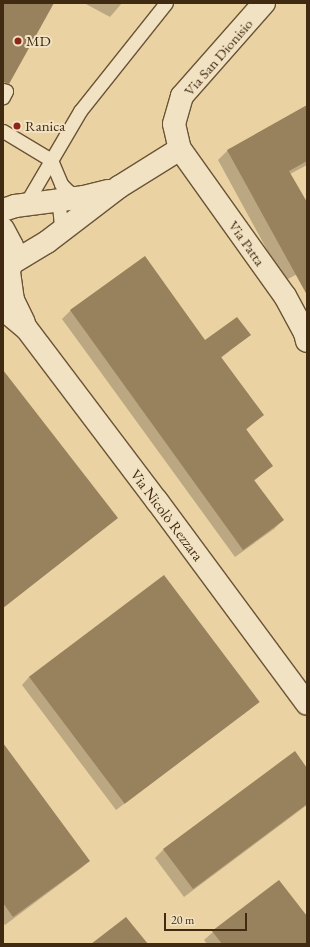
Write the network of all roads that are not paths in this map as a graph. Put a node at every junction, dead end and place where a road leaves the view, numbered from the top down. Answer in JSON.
{"nodes":[{"id":1,"x":166,"y":3,"type":"edge"},
{"id":2,"x":264,"y":6,"type":"edge"},
{"id":3,"x":3,"y":90,"type":"edge"},
{"id":4,"x":3,"y":97,"type":"edge"},
{"id":5,"x":3,"y":131,"type":"edge"},
{"id":6,"x":180,"y":149,"type":"junction"},
{"id":7,"x":52,"y":165,"type":"junction"},
{"id":8,"x":119,"y":187,"type":"junction"},
{"id":9,"x":84,"y":197,"type":"junction"},
{"id":10,"x":59,"y":202,"type":"junction"},
{"id":11,"x":9,"y":208,"type":"edge"},
{"id":12,"x":3,"y":230,"type":"edge"},
{"id":13,"x":57,"y":234,"type":"junction"},
{"id":14,"x":8,"y":271,"type":"edge"},
{"id":15,"x":3,"y":309,"type":"edge"},
{"id":16,"x":26,"y":328,"type":"junction"},
{"id":17,"x":307,"y":342,"type":"edge"},
{"id":18,"x":307,"y":704,"type":"edge"}],
"edges":[{"from":1,"to":7,"type":"lane"},
{"from":2,"to":6,"type":"street","name":"Via San Dionisio"},
{"from":3,"to":4,"type":"lane"},
{"from":5,"to":7,"type":"lane"},
{"from":6,"to":8,"type":"street"},
{"from":6,"to":17,"type":"street","name":"Via Patta"},
{"from":7,"to":9,"type":"lane"},
{"from":7,"to":10,"type":"lane"},
{"from":7,"to":11,"type":"lane"},
{"from":8,"to":9,"type":"street"},
{"from":8,"to":13,"type":"street"},
{"from":9,"to":10,"type":"street"},
{"from":10,"to":11,"type":"street"},
{"from":10,"to":13,"type":"lane"},
{"from":12,"to":14,"type":"street","name":"Via Nicolò Rezzara"},
{"from":13,"to":14,"type":"street"},
{"from":14,"to":16,"type":"street","name":"Via Nicolò Rezzara"},
{"from":15,"to":16,"type":"street","name":"Via Nicolò Rezzara"},
{"from":16,"to":18,"type":"street","name":"Via Nicolò Rezzara"}]}
